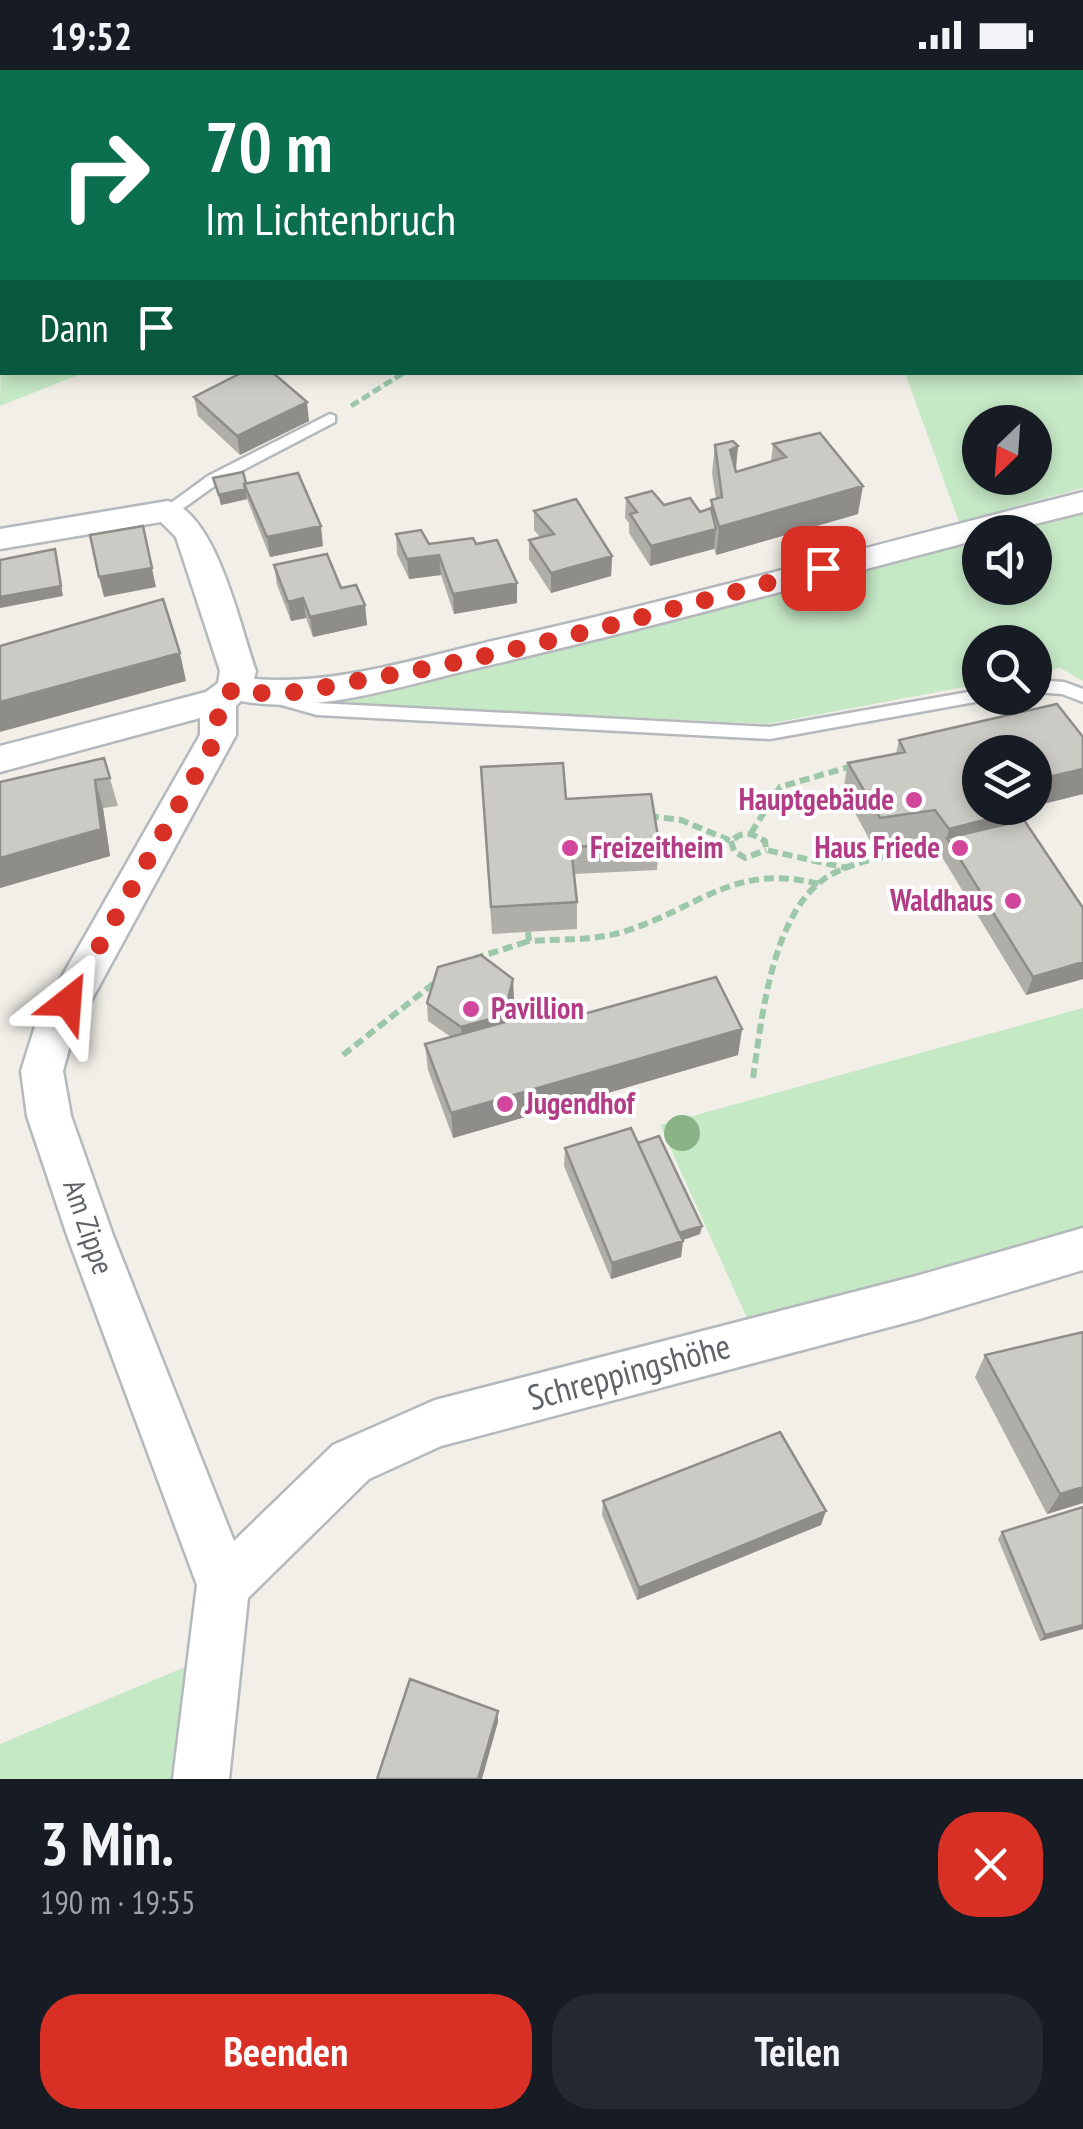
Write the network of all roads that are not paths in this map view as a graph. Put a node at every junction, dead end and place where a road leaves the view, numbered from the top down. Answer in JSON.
{"nodes":[{"id":1,"x":330,"y":419,"type":"road end"},
{"id":2,"x":1083,"y":502,"type":"edge"},
{"id":3,"x":168,"y":511,"type":"junction"},
{"id":4,"x":0,"y":539,"type":"edge"},
{"id":5,"x":1052,"y":687,"type":"edge"},
{"id":6,"x":226,"y":695,"type":"junction"},
{"id":7,"x":270,"y":696,"type":"junction"},
{"id":8,"x":1083,"y":696,"type":"edge"},
{"id":9,"x":962,"y":699,"type":"edge"},
{"id":10,"x":0,"y":759,"type":"edge"},
{"id":11,"x":1083,"y":1249,"type":"edge"},
{"id":12,"x":223,"y":1585,"type":"junction"},
{"id":13,"x":200,"y":1779,"type":"edge"}],
"edges":[{"from":1,"to":3,"type":"lane"},
{"from":2,"to":7,"type":"street"},
{"from":3,"to":4,"type":"street"},
{"from":3,"to":6,"type":"street","name":"Am Zippe"},
{"from":5,"to":8,"type":"lane"},
{"from":6,"to":7,"type":"street"},
{"from":6,"to":10,"type":"street"},
{"from":6,"to":12,"type":"street","name":"Am Zippe"},
{"from":7,"to":9,"type":"lane"},
{"from":11,"to":12,"type":"street","name":"Schreppingshöhe"},
{"from":12,"to":13,"type":"street","name":"Am Zippe"}]}
